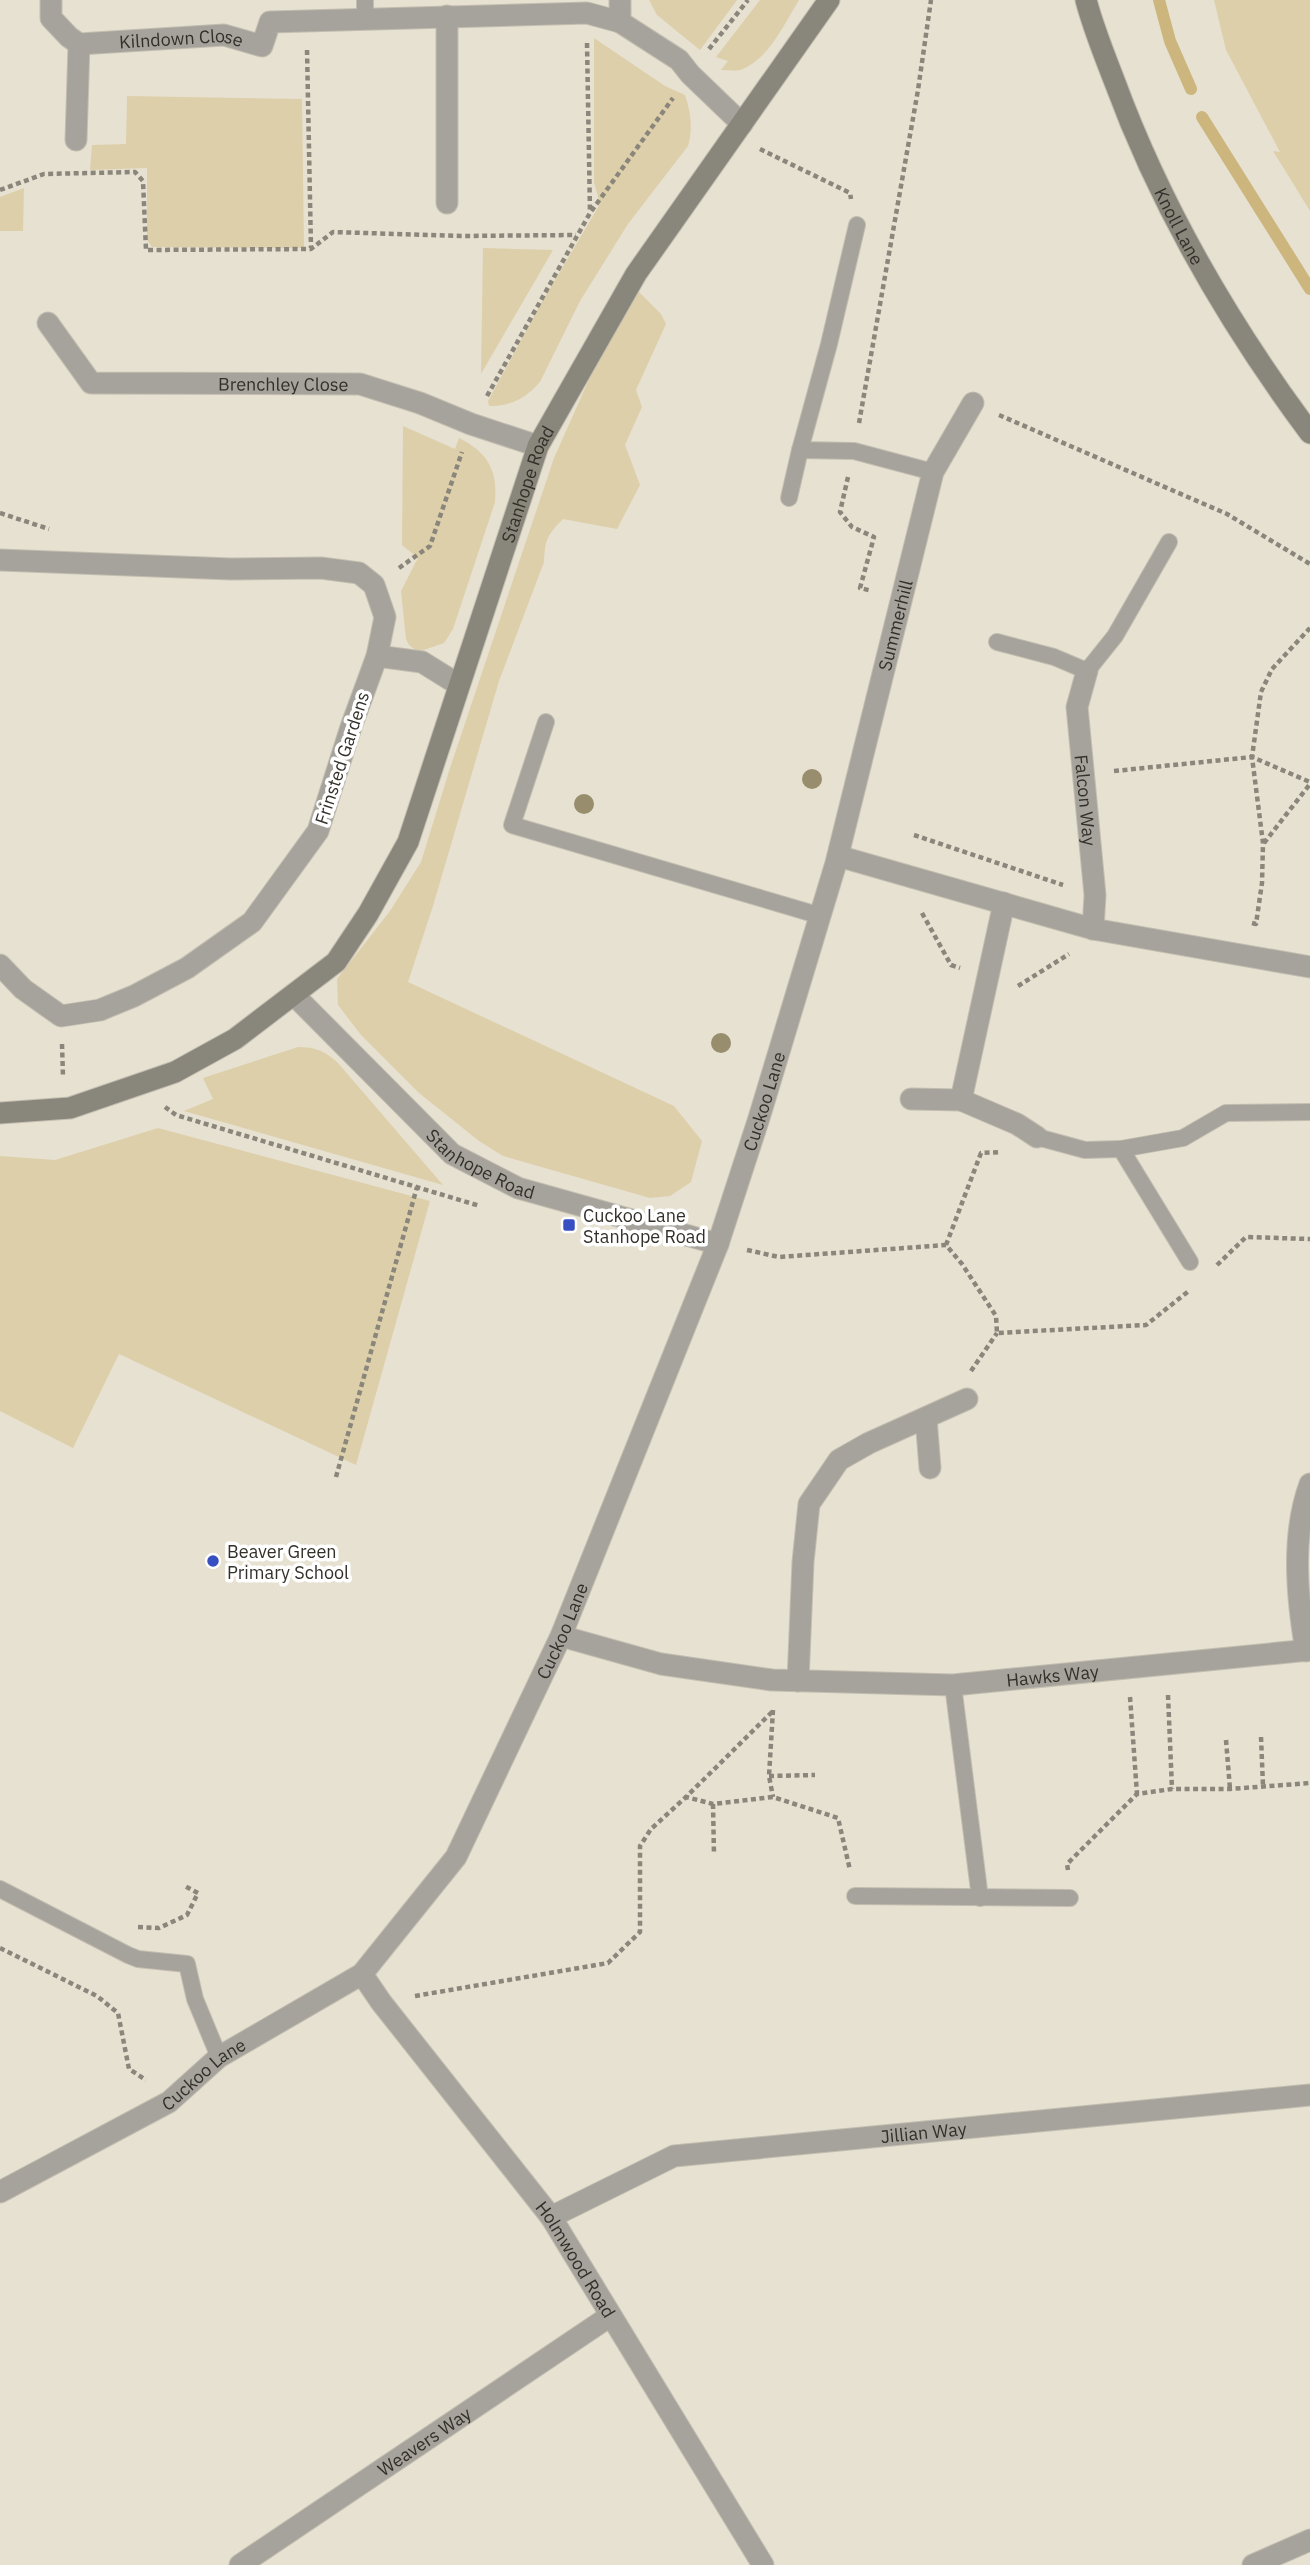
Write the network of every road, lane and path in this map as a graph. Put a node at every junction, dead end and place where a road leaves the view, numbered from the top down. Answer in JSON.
{"nodes":[{"id":1,"x":51,"y":0,"type":"edge"},
{"id":2,"x":620,"y":0,"type":"edge"},
{"id":3,"x":748,"y":0,"type":"edge"},
{"id":4,"x":828,"y":0,"type":"edge"},
{"id":5,"x":931,"y":0,"type":"edge"},
{"id":6,"x":1086,"y":0,"type":"edge"},
{"id":7,"x":365,"y":10,"type":"edge"},
{"id":8,"x":587,"y":13,"type":"junction"},
{"id":9,"x":447,"y":16,"type":"junction"},
{"id":10,"x":307,"y":21,"type":"junction"},
{"id":11,"x":620,"y":22,"type":"junction"},
{"id":12,"x":79,"y":44,"type":"junction"},
{"id":13,"x":690,"y":74,"type":"junction"},
{"id":14,"x":738,"y":130,"type":"junction"},
{"id":15,"x":76,"y":140,"type":"dead end"},
{"id":16,"x":0,"y":190,"type":"edge"},
{"id":17,"x":447,"y":203,"type":"dead end"},
{"id":18,"x":590,"y":213,"type":"junction"},
{"id":19,"x":857,"y":225,"type":"joint"},
{"id":20,"x":577,"y":235,"type":"junction"},
{"id":21,"x":311,"y":249,"type":"junction"},
{"id":22,"x":48,"y":323,"type":"dead end"},
{"id":23,"x":973,"y":403,"type":"joint"},
{"id":24,"x":471,"y":424,"type":"junction"},
{"id":25,"x":1310,"y":433,"type":"edge"},
{"id":26,"x":538,"y":446,"type":"junction"},
{"id":27,"x":800,"y":450,"type":"junction"},
{"id":28,"x":854,"y":451,"type":"junction"},
{"id":29,"x":933,"y":472,"type":"junction"},
{"id":30,"x":789,"y":498,"type":"dead end"},
{"id":31,"x":1169,"y":542,"type":"dead end"},
{"id":32,"x":0,"y":559,"type":"edge"},
{"id":33,"x":1310,"y":564,"type":"edge"},
{"id":34,"x":374,"y":585,"type":"junction"},
{"id":35,"x":902,"y":599,"type":"junction"},
{"id":36,"x":1310,"y":628,"type":"edge"},
{"id":37,"x":997,"y":642,"type":"dead end"},
{"id":38,"x":377,"y":656,"type":"junction"},
{"id":39,"x":1087,"y":671,"type":"junction"},
{"id":40,"x":459,"y":685,"type":"junction"},
{"id":41,"x":546,"y":722,"type":"dead end"},
{"id":42,"x":1252,"y":757,"type":"junction"},
{"id":43,"x":1085,"y":774,"type":"junction"},
{"id":44,"x":1310,"y":783,"type":"edge"},
{"id":45,"x":914,"y":835,"type":"dead end"},
{"id":46,"x":1264,"y":843,"type":"junction"},
{"id":47,"x":838,"y":856,"type":"junction"},
{"id":48,"x":1095,"y":895,"type":"junction"},
{"id":49,"x":1004,"y":903,"type":"junction"},
{"id":50,"x":821,"y":916,"type":"junction"},
{"id":51,"x":1243,"y":923,"type":"dead end"},
{"id":52,"x":1093,"y":929,"type":"junction"},
{"id":53,"x":0,"y":965,"type":"edge"},
{"id":54,"x":1310,"y":967,"type":"edge"},
{"id":55,"x":294,"y":995,"type":"junction"},
{"id":56,"x":175,"y":1072,"type":"junction"},
{"id":57,"x":911,"y":1099,"type":"dead end"},
{"id":58,"x":961,"y":1100,"type":"junction"},
{"id":59,"x":1310,"y":1112,"type":"edge"},
{"id":60,"x":0,"y":1113,"type":"edge"},
{"id":61,"x":1017,"y":1124,"type":"junction"},
{"id":62,"x":1037,"y":1136,"type":"joint"},
{"id":63,"x":1121,"y":1149,"type":"junction"},
{"id":64,"x":496,"y":1177,"type":"junction"},
{"id":65,"x":416,"y":1186,"type":"junction"},
{"id":66,"x":1310,"y":1239,"type":"edge"},
{"id":67,"x":718,"y":1244,"type":"junction"},
{"id":68,"x":946,"y":1245,"type":"junction"},
{"id":69,"x":1190,"y":1262,"type":"dead end"},
{"id":70,"x":1209,"y":1273,"type":"dead end"},
{"id":71,"x":1200,"y":1281,"type":"dead end"},
{"id":72,"x":997,"y":1333,"type":"junction"},
{"id":73,"x":967,"y":1399,"type":"joint"},
{"id":74,"x":926,"y":1418,"type":"junction"},
{"id":75,"x":930,"y":1468,"type":"dead end"},
{"id":76,"x":336,"y":1476,"type":"dead end"},
{"id":77,"x":1310,"y":1484,"type":"edge"},
{"id":78,"x":561,"y":1636,"type":"junction"},
{"id":79,"x":1308,"y":1650,"type":"edge"},
{"id":80,"x":1166,"y":1663,"type":"junction"},
{"id":81,"x":1127,"y":1667,"type":"junction"},
{"id":82,"x":772,"y":1681,"type":"junction"},
{"id":83,"x":798,"y":1681,"type":"junction"},
{"id":84,"x":953,"y":1685,"type":"junction"},
{"id":85,"x":773,"y":1712,"type":"junction"},
{"id":86,"x":1261,"y":1737,"type":"dead end"},
{"id":87,"x":1226,"y":1740,"type":"dead end"},
{"id":88,"x":815,"y":1775,"type":"dead end"},
{"id":89,"x":769,"y":1776,"type":"junction"},
{"id":90,"x":1310,"y":1783,"type":"edge"},
{"id":91,"x":1263,"y":1786,"type":"junction"},
{"id":92,"x":1230,"y":1788,"type":"junction"},
{"id":93,"x":1172,"y":1789,"type":"junction"},
{"id":94,"x":1137,"y":1794,"type":"junction"},
{"id":95,"x":686,"y":1797,"type":"junction"},
{"id":96,"x":773,"y":1797,"type":"junction"},
{"id":97,"x":713,"y":1804,"type":"junction"},
{"id":98,"x":714,"y":1855,"type":"dead end"},
{"id":99,"x":0,"y":1889,"type":"edge"},
{"id":100,"x":855,"y":1896,"type":"joint"},
{"id":101,"x":980,"y":1898,"type":"junction"},
{"id":102,"x":1070,"y":1898,"type":"joint"},
{"id":103,"x":0,"y":1948,"type":"edge"},
{"id":104,"x":362,"y":1974,"type":"junction"},
{"id":105,"x":381,"y":2002,"type":"junction"},
{"id":106,"x":219,"y":2057,"type":"junction"},
{"id":107,"x":151,"y":2084,"type":"dead end"},
{"id":108,"x":1310,"y":2095,"type":"edge"},
{"id":109,"x":0,"y":2192,"type":"edge"},
{"id":110,"x":551,"y":2217,"type":"junction"},
{"id":111,"x":610,"y":2316,"type":"junction"},
{"id":112,"x":1310,"y":2540,"type":"edge"},
{"id":113,"x":240,"y":2565,"type":"edge"},
{"id":114,"x":763,"y":2565,"type":"edge"},
{"id":115,"x":1253,"y":2565,"type":"edge"}],
"edges":[{"from":1,"to":12,"type":"street"},
{"from":2,"to":11,"type":"street"},
{"from":3,"to":13,"type":"path"},
{"from":4,"to":14,"type":"street","name":"Stanhope Road"},
{"from":5,"to":28,"type":"path"},
{"from":6,"to":25,"type":"street","name":"Knoll Lane"},
{"from":7,"to":9,"type":"street","name":"Kilndown Close"},
{"from":7,"to":10,"type":"street","name":"Kilndown Close"},
{"from":8,"to":9,"type":"street","name":"Kilndown Close"},
{"from":8,"to":11,"type":"street","name":"Kilndown Close"},
{"from":8,"to":18,"type":"path"},
{"from":9,"to":17,"type":"street"},
{"from":10,"to":12,"type":"street","name":"Kilndown Close"},
{"from":10,"to":21,"type":"path"},
{"from":11,"to":13,"type":"street","name":"Kilndown Close"},
{"from":12,"to":15,"type":"street"},
{"from":13,"to":14,"type":"street","name":"Kilndown Close"},
{"from":13,"to":18,"type":"path"},
{"from":14,"to":19,"type":"path"},
{"from":14,"to":26,"type":"street","name":"Stanhope Road"},
{"from":16,"to":21,"type":"path"},
{"from":18,"to":20,"type":"path"},
{"from":19,"to":27,"type":"lane"},
{"from":20,"to":21,"type":"path"},
{"from":20,"to":24,"type":"path"},
{"from":22,"to":24,"type":"street","name":"Brenchley Close"},
{"from":23,"to":29,"type":"street","name":"Summerhill"},
{"from":23,"to":33,"type":"path"},
{"from":24,"to":26,"type":"street","name":"Brenchley Close"},
{"from":24,"to":34,"type":"path"},
{"from":26,"to":40,"type":"street","name":"Stanhope Road"},
{"from":27,"to":28,"type":"lane"},
{"from":27,"to":30,"type":"lane"},
{"from":28,"to":29,"type":"lane"},
{"from":28,"to":35,"type":"path"},
{"from":29,"to":35,"type":"street","name":"Summerhill"},
{"from":31,"to":39,"type":"lane"},
{"from":32,"to":34,"type":"street"},
{"from":34,"to":38,"type":"street","name":"Frinsted Gardens"},
{"from":35,"to":47,"type":"street","name":"Summerhill"},
{"from":36,"to":42,"type":"path"},
{"from":37,"to":39,"type":"lane"},
{"from":38,"to":40,"type":"street"},
{"from":38,"to":53,"type":"street","name":"Frinsted Gardens"},
{"from":39,"to":43,"type":"street","name":"Falcon Way"},
{"from":40,"to":55,"type":"street","name":"Stanhope Road"},
{"from":41,"to":50,"type":"lane"},
{"from":42,"to":43,"type":"path"},
{"from":42,"to":44,"type":"path"},
{"from":42,"to":46,"type":"path"},
{"from":43,"to":48,"type":"street","name":"Falcon Way"},
{"from":44,"to":46,"type":"path"},
{"from":45,"to":48,"type":"path"},
{"from":46,"to":51,"type":"path"},
{"from":47,"to":49,"type":"street"},
{"from":47,"to":50,"type":"street","name":"Cuckoo Lane"},
{"from":48,"to":52,"type":"street","name":"Falcon Way"},
{"from":49,"to":52,"type":"street"},
{"from":49,"to":58,"type":"street"},
{"from":50,"to":67,"type":"street","name":"Cuckoo Lane"},
{"from":52,"to":54,"type":"street"},
{"from":55,"to":56,"type":"street","name":"Stanhope Road"},
{"from":55,"to":64,"type":"street","name":"Stanhope Road"},
{"from":56,"to":60,"type":"street","name":"Stanhope Road"},
{"from":56,"to":65,"type":"path"},
{"from":57,"to":58,"type":"street"},
{"from":58,"to":61,"type":"street"},
{"from":59,"to":63,"type":"lane"},
{"from":61,"to":62,"type":"street"},
{"from":61,"to":68,"type":"path"},
{"from":62,"to":63,"type":"lane"},
{"from":63,"to":69,"type":"lane"},
{"from":64,"to":65,"type":"path"},
{"from":64,"to":67,"type":"street","name":"Stanhope Road"},
{"from":65,"to":76,"type":"path"},
{"from":66,"to":70,"type":"path"},
{"from":67,"to":68,"type":"path"},
{"from":67,"to":78,"type":"street","name":"Cuckoo Lane"},
{"from":68,"to":72,"type":"path"},
{"from":71,"to":72,"type":"path"},
{"from":72,"to":73,"type":"path"},
{"from":73,"to":74,"type":"street"},
{"from":74,"to":75,"type":"street"},
{"from":74,"to":83,"type":"street"},
{"from":77,"to":79,"type":"street","name":"Hawks Way"},
{"from":78,"to":82,"type":"street","name":"Hawks Way"},
{"from":78,"to":104,"type":"street","name":"Cuckoo Lane"},
{"from":79,"to":80,"type":"street","name":"Hawks Way"},
{"from":80,"to":81,"type":"street","name":"Hawks Way"},
{"from":80,"to":93,"type":"path"},
{"from":81,"to":84,"type":"street","name":"Hawks Way"},
{"from":81,"to":94,"type":"path"},
{"from":82,"to":83,"type":"street","name":"Hawks Way"},
{"from":82,"to":85,"type":"path"},
{"from":83,"to":84,"type":"street","name":"Hawks Way"},
{"from":84,"to":101,"type":"lane"},
{"from":85,"to":89,"type":"path"},
{"from":85,"to":95,"type":"path"},
{"from":86,"to":91,"type":"path"},
{"from":87,"to":92,"type":"path"},
{"from":88,"to":89,"type":"path"},
{"from":89,"to":96,"type":"path"},
{"from":90,"to":91,"type":"path"},
{"from":91,"to":92,"type":"path"},
{"from":92,"to":93,"type":"path"},
{"from":93,"to":94,"type":"path"},
{"from":94,"to":102,"type":"path"},
{"from":95,"to":97,"type":"path"},
{"from":95,"to":105,"type":"path"},
{"from":96,"to":97,"type":"path"},
{"from":96,"to":100,"type":"path"},
{"from":97,"to":98,"type":"path"},
{"from":99,"to":106,"type":"lane"},
{"from":100,"to":101,"type":"lane"},
{"from":101,"to":102,"type":"lane"},
{"from":103,"to":107,"type":"path"},
{"from":104,"to":105,"type":"street","name":"Holmwood Road"},
{"from":104,"to":106,"type":"street","name":"Cuckoo Lane"},
{"from":105,"to":110,"type":"street","name":"Holmwood Road"},
{"from":106,"to":109,"type":"street","name":"Cuckoo Lane"},
{"from":108,"to":110,"type":"street","name":"Jillian Way"},
{"from":110,"to":111,"type":"street","name":"Holmwood Road"},
{"from":111,"to":113,"type":"street","name":"Weavers Way"},
{"from":111,"to":114,"type":"street","name":"Holmwood Road"},
{"from":112,"to":115,"type":"street"}]}
